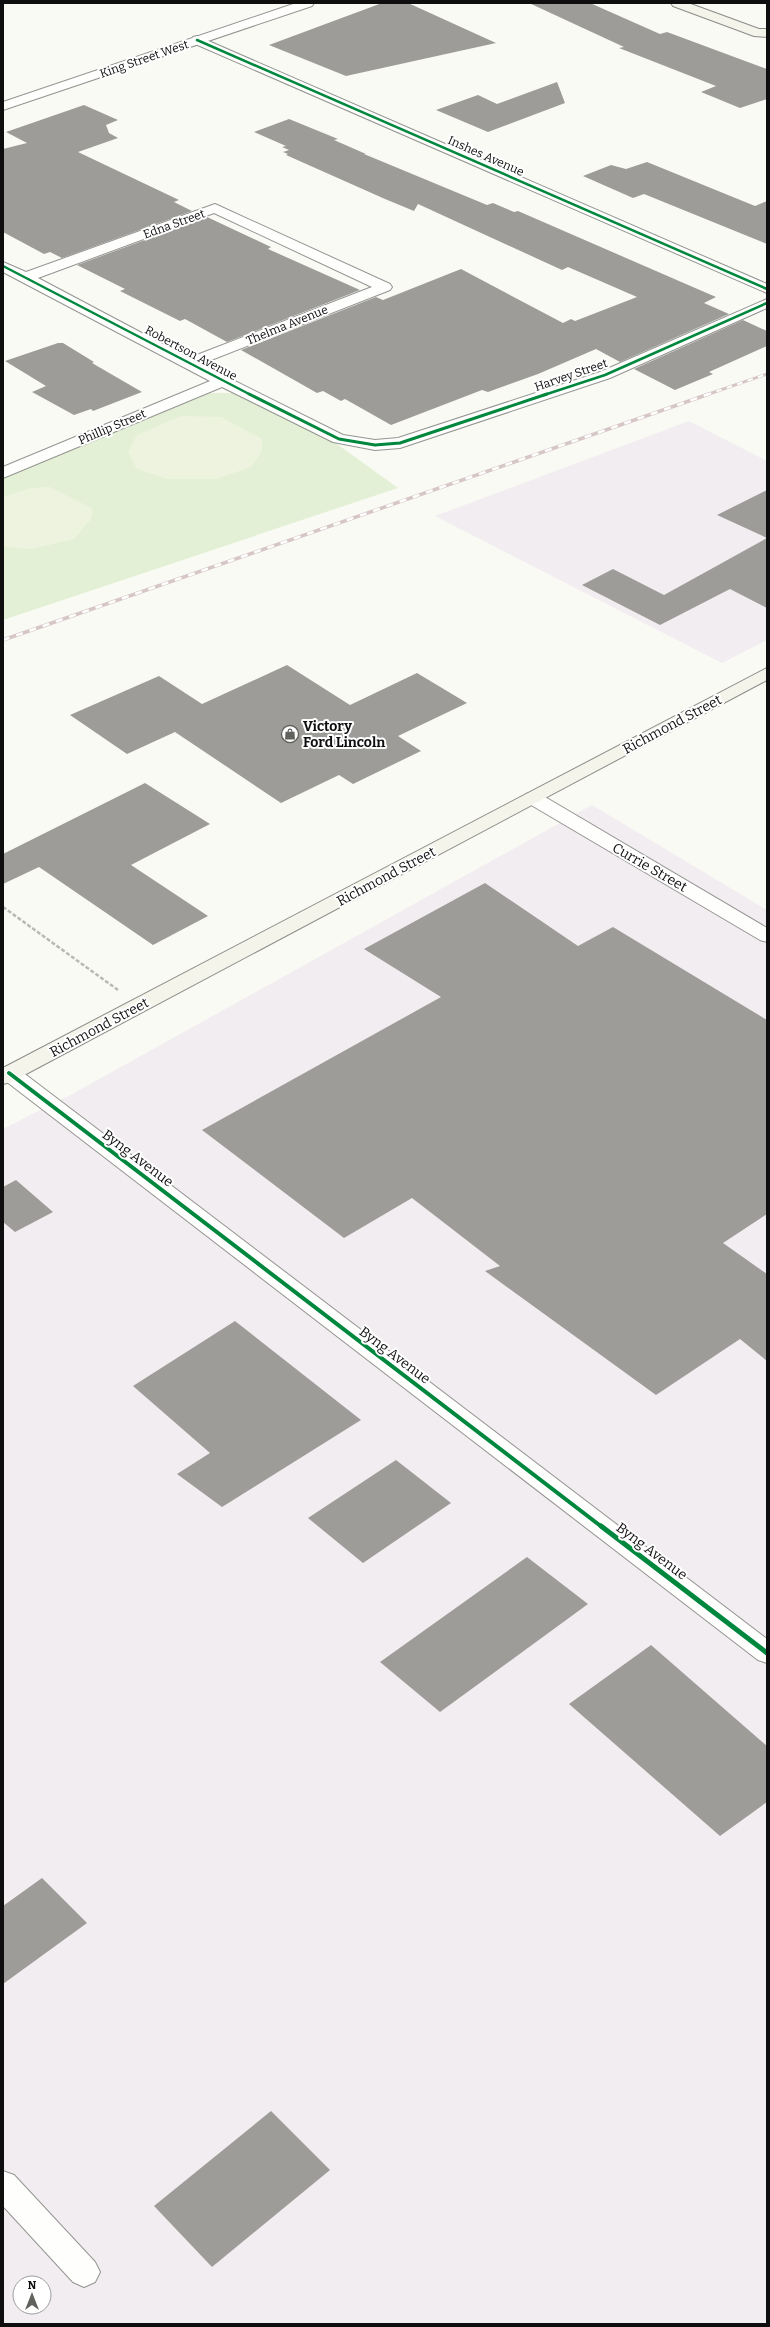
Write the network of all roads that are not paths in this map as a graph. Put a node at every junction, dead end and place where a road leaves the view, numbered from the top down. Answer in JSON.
{"nodes":[{"id":1,"x":308,"y":3,"type":"edge"},
{"id":2,"x":677,"y":3,"type":"edge"},
{"id":3,"x":763,"y":33,"type":"edge"},
{"id":4,"x":197,"y":40,"type":"junction"},
{"id":5,"x":767,"y":42,"type":"edge"},
{"id":6,"x":3,"y":106,"type":"edge"},
{"id":7,"x":3,"y":266,"type":"edge"},
{"id":8,"x":25,"y":278,"type":"junction"},
{"id":9,"x":385,"y":286,"type":"joint"},
{"id":10,"x":767,"y":289,"type":"edge"},
{"id":11,"x":767,"y":302,"type":"edge"},
{"id":12,"x":190,"y":363,"type":"junction"},
{"id":13,"x":222,"y":381,"type":"junction"},
{"id":14,"x":375,"y":445,"type":"joint"},
{"id":15,"x":3,"y":473,"type":"edge"},
{"id":16,"x":767,"y":673,"type":"edge"},
{"id":17,"x":533,"y":798,"type":"junction"},
{"id":18,"x":767,"y":936,"type":"edge"},
{"id":19,"x":6,"y":1075,"type":"edge"},
{"id":20,"x":767,"y":1653,"type":"edge"},
{"id":21,"x":3,"y":2185,"type":"edge"},
{"id":22,"x":84,"y":2272,"type":"dead end"}],
"edges":[{"from":1,"to":4,"type":"street","name":"King Street West"},
{"from":2,"to":3,"type":"main road"},
{"from":3,"to":5,"type":"main road"},
{"from":4,"to":6,"type":"street","name":"King Street West"},
{"from":4,"to":10,"type":"street","name":"Inshes Avenue"},
{"from":7,"to":8,"type":"street","name":"Robertson Avenue"},
{"from":8,"to":9,"type":"street","name":"Edna Street"},
{"from":8,"to":12,"type":"street","name":"Robertson Avenue"},
{"from":9,"to":12,"type":"street","name":"Thelma Avenue"},
{"from":11,"to":14,"type":"street","name":"Harvey Street"},
{"from":12,"to":13,"type":"street","name":"Robertson Avenue"},
{"from":13,"to":14,"type":"street","name":"Robertson Avenue"},
{"from":13,"to":15,"type":"street","name":"Phillip Street"},
{"from":16,"to":17,"type":"main road","name":"Richmond Street"},
{"from":17,"to":18,"type":"street","name":"Currie Street"},
{"from":17,"to":19,"type":"main road","name":"Richmond Street"},
{"from":19,"to":20,"type":"street","name":"Byng Avenue"},
{"from":21,"to":22,"type":"street"}]}
